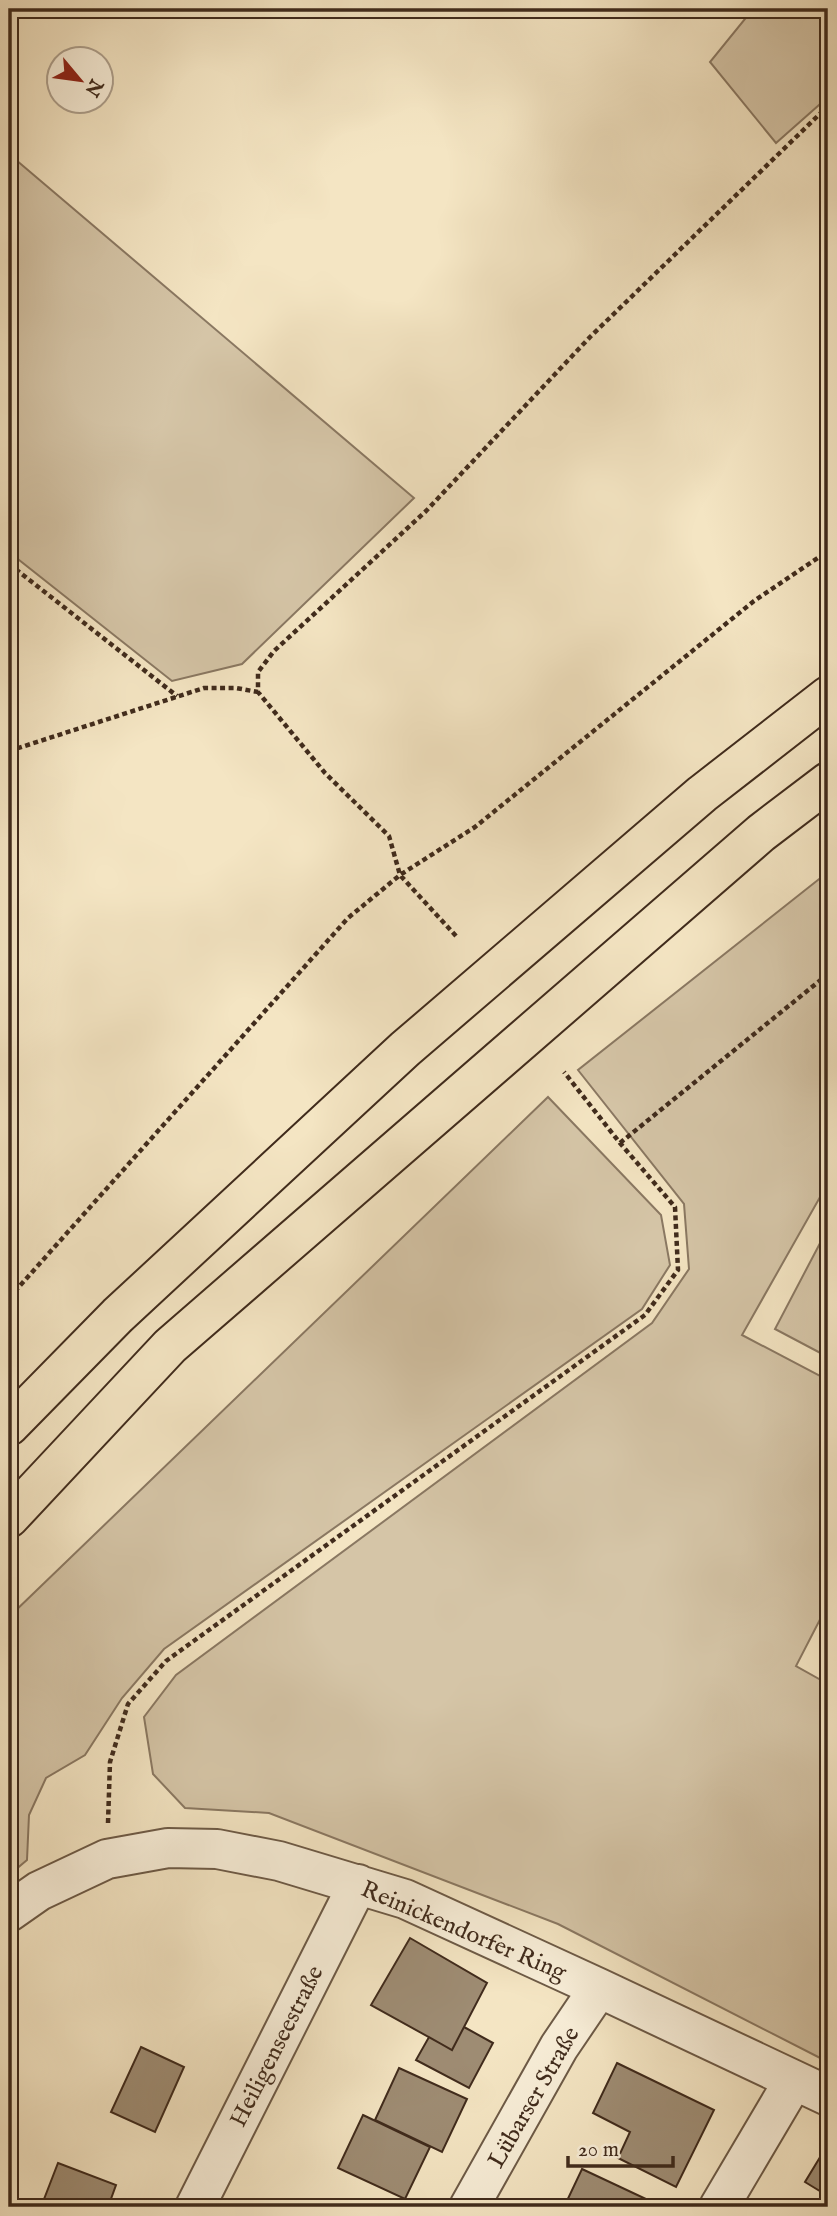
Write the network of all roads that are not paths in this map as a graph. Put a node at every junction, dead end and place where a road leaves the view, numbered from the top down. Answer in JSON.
{"nodes":[{"id":1,"x":828,"y":696,"type":"edge"},
{"id":2,"x":828,"y":782,"type":"edge"},
{"id":3,"x":9,"y":1426,"type":"edge"},
{"id":4,"x":9,"y":1518,"type":"edge"},
{"id":5,"x":358,"y":1884,"type":"junction"},
{"id":6,"x":9,"y":1912,"type":"edge"},
{"id":7,"x":599,"y":1988,"type":"junction"},
{"id":8,"x":794,"y":2080,"type":"junction"},
{"id":9,"x":828,"y":2096,"type":"edge"},
{"id":10,"x":195,"y":2207,"type":"edge"},
{"id":11,"x":469,"y":2207,"type":"edge"},
{"id":12,"x":719,"y":2207,"type":"edge"}],
"edges":[{"from":1,"to":3,"type":"highway"},
{"from":2,"to":4,"type":"highway"},
{"from":5,"to":6,"type":"street","name":"Reinickendorfer Ring"},
{"from":5,"to":7,"type":"street","name":"Reinickendorfer Ring"},
{"from":5,"to":10,"type":"street","name":"Heiligenseestraße"},
{"from":7,"to":8,"type":"street","name":"Reinickendorfer Ring"},
{"from":7,"to":11,"type":"street","name":"Lübarser Straße"},
{"from":8,"to":9,"type":"street","name":"Reinickendorfer Ring"},
{"from":8,"to":12,"type":"street"}]}
